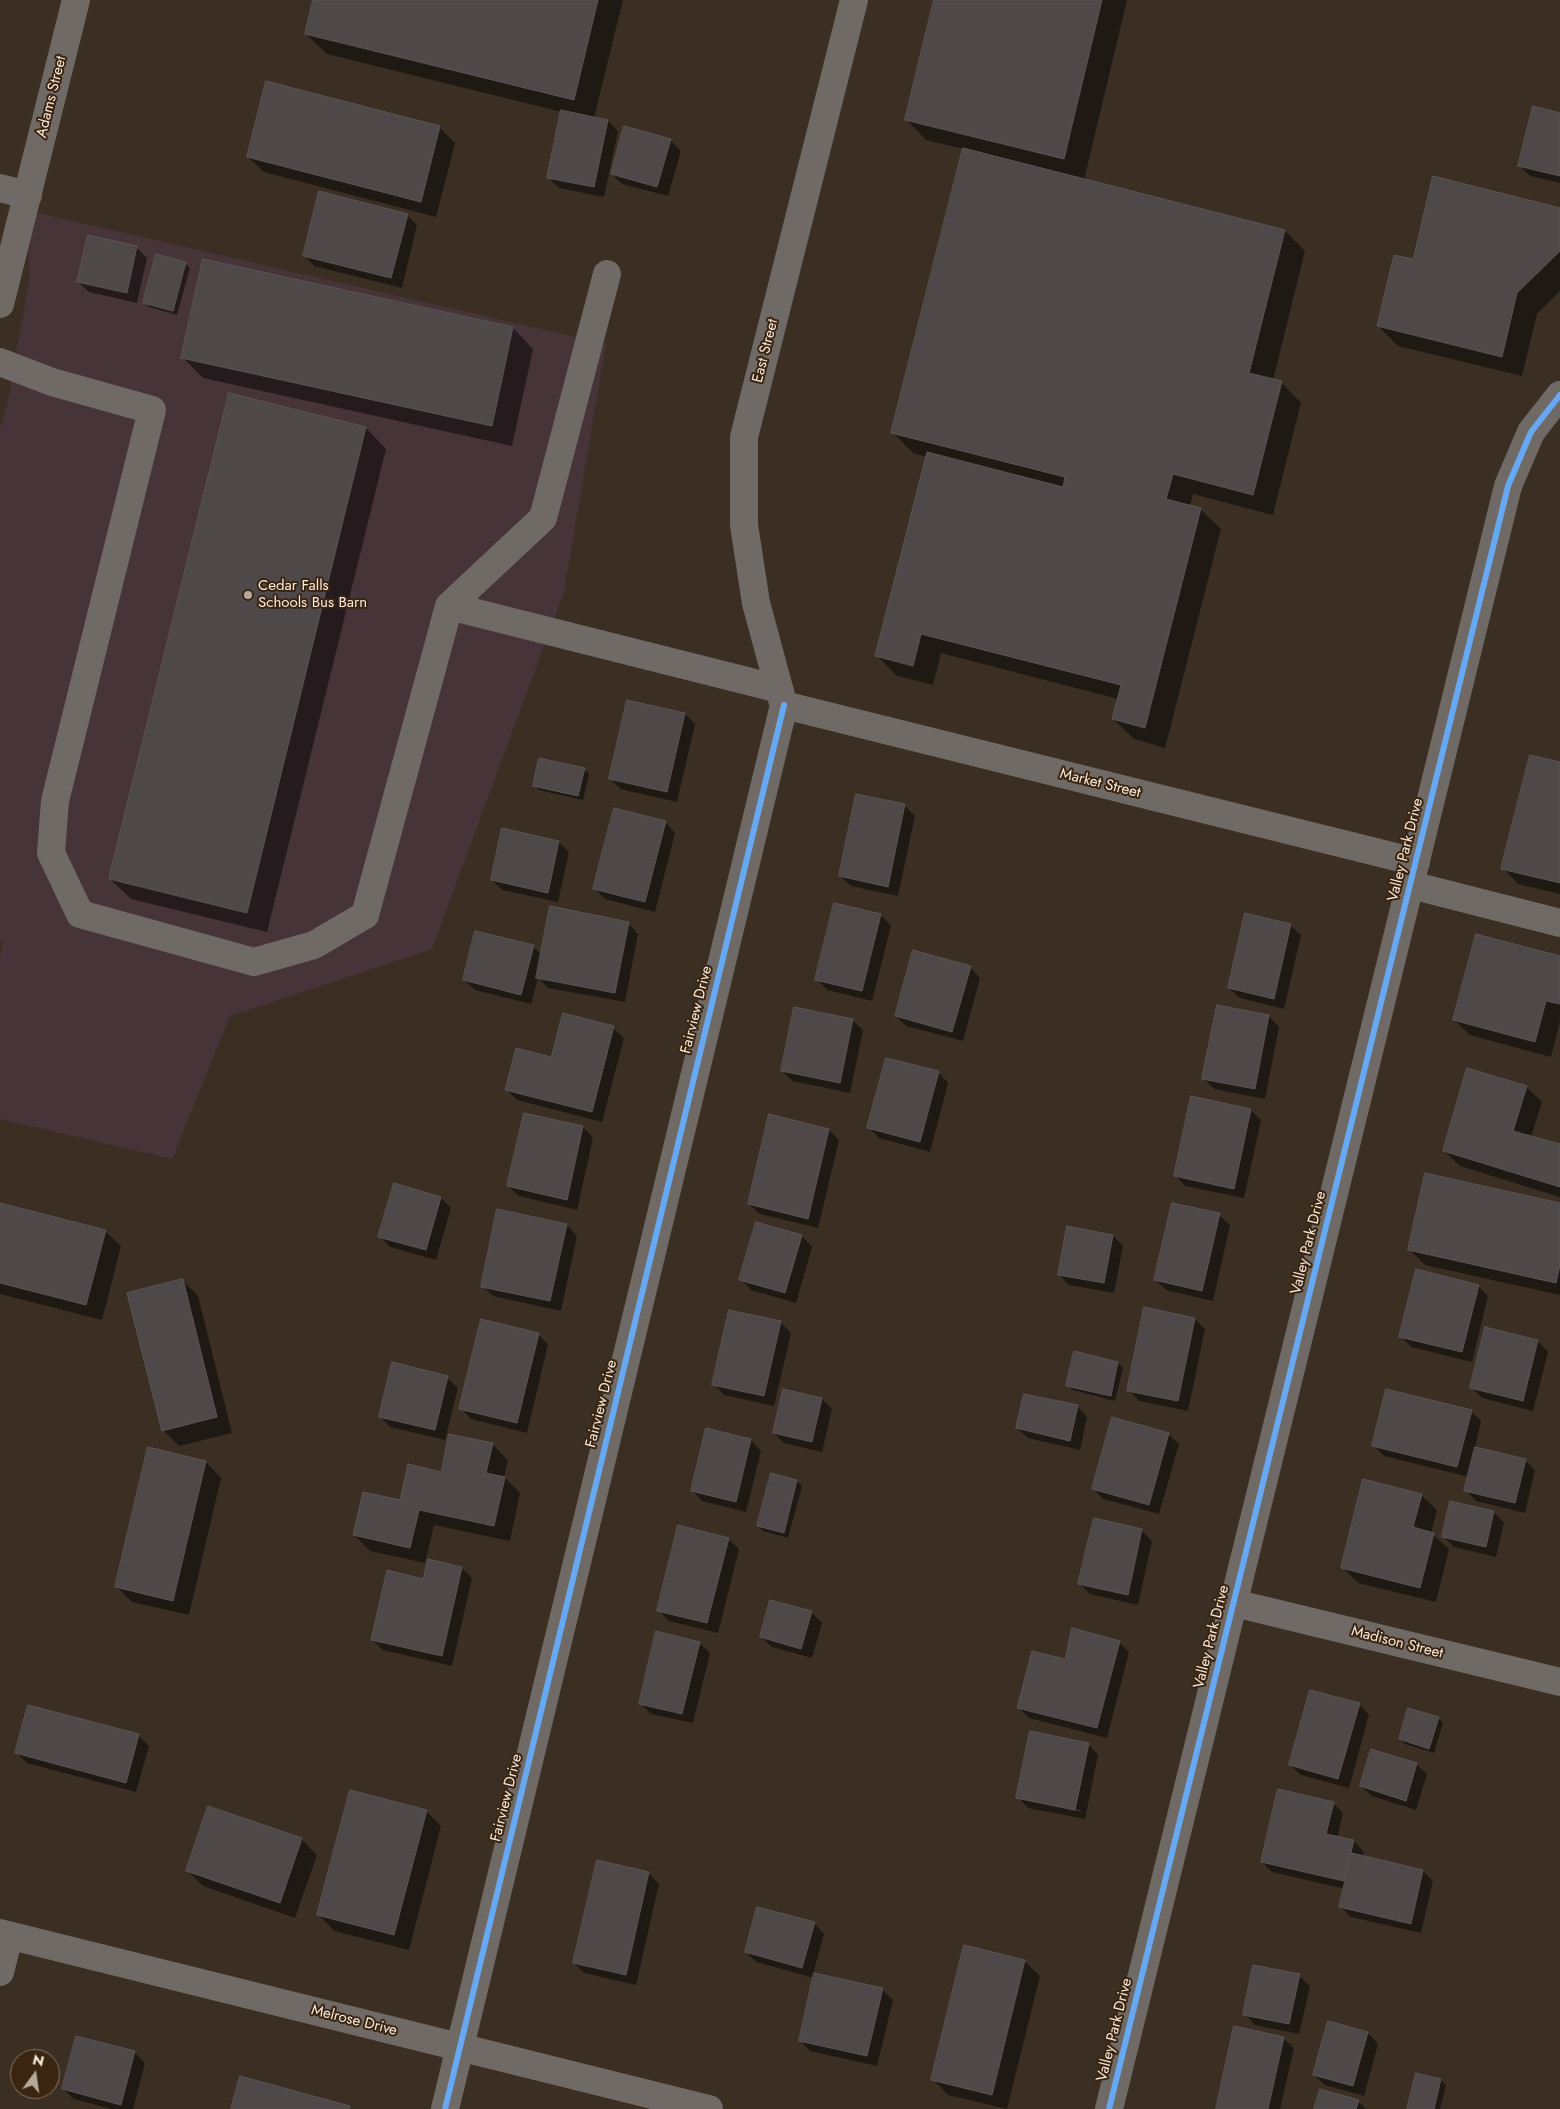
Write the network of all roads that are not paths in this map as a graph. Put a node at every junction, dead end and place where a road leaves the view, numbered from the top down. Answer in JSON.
{"nodes":[{"id":1,"x":76,"y":0,"type":"edge"},
{"id":2,"x":854,"y":0,"type":"edge"},
{"id":3,"x":0,"y":188,"type":"edge"},
{"id":4,"x":28,"y":195,"type":"junction"},
{"id":5,"x":607,"y":274,"type":"dead end"},
{"id":6,"x":0,"y":304,"type":"edge"},
{"id":7,"x":0,"y":362,"type":"edge"},
{"id":8,"x":1560,"y":395,"type":"edge"},
{"id":9,"x":449,"y":606,"type":"junction"},
{"id":10,"x":781,"y":697,"type":"junction"},
{"id":11,"x":1414,"y":874,"type":"junction"},
{"id":12,"x":1560,"y":923,"type":"edge"},
{"id":13,"x":1234,"y":1603,"type":"junction"},
{"id":14,"x":1560,"y":1682,"type":"edge"},
{"id":15,"x":5,"y":1934,"type":"edge"},
{"id":16,"x":0,"y":1972,"type":"edge"},
{"id":17,"x":460,"y":2047,"type":"junction"},
{"id":18,"x":445,"y":2109,"type":"edge"},
{"id":19,"x":709,"y":2109,"type":"edge"},
{"id":20,"x":1109,"y":2109,"type":"edge"}],
"edges":[{"from":1,"to":4,"type":"street","name":"Adams Street"},
{"from":2,"to":10,"type":"street","name":"East Street"},
{"from":3,"to":4,"type":"street"},
{"from":4,"to":6,"type":"street","name":"Adams Street"},
{"from":5,"to":9,"type":"street"},
{"from":7,"to":9,"type":"street"},
{"from":8,"to":11,"type":"street","name":"Valley Park Drive"},
{"from":9,"to":10,"type":"street","name":"Market Street"},
{"from":10,"to":11,"type":"street","name":"Market Street"},
{"from":10,"to":17,"type":"street","name":"Fairview Drive"},
{"from":11,"to":12,"type":"street","name":"Market Street"},
{"from":11,"to":13,"type":"street","name":"Valley Park Drive"},
{"from":13,"to":14,"type":"street","name":"Madison Street"},
{"from":13,"to":20,"type":"street","name":"Valley Park Drive"},
{"from":15,"to":16,"type":"street"},
{"from":15,"to":17,"type":"street","name":"Melrose Drive"},
{"from":17,"to":18,"type":"street","name":"Fairview Drive"},
{"from":17,"to":19,"type":"street","name":"Melrose Drive"}]}
